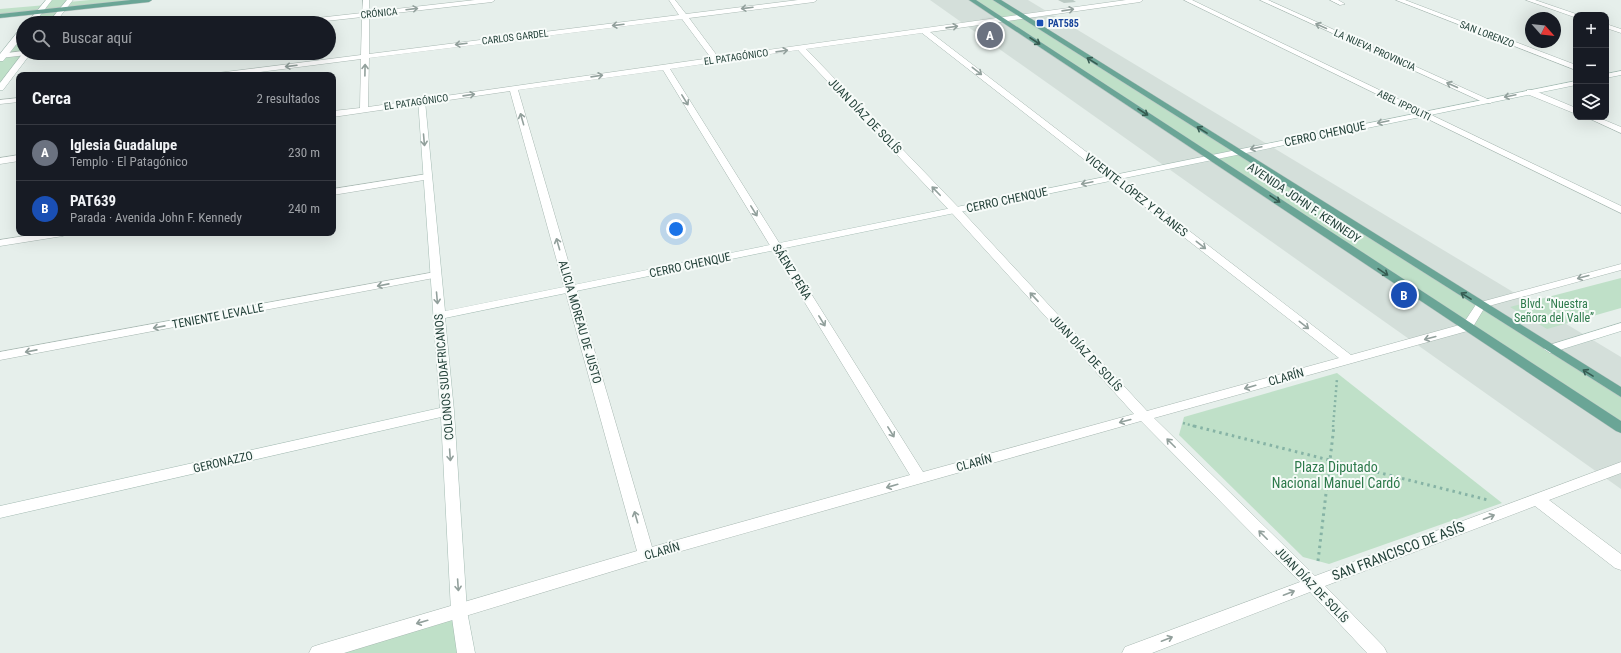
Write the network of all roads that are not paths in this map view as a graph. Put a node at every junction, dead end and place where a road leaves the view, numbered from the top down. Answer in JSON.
{"nodes":[{"id":1,"x":90,"y":0,"type":"edge"},
{"id":2,"x":149,"y":0,"type":"edge"},
{"id":3,"x":366,"y":0,"type":"edge"},
{"id":4,"x":492,"y":0,"type":"edge"},
{"id":5,"x":672,"y":0,"type":"edge"},
{"id":6,"x":814,"y":0,"type":"edge"},
{"id":7,"x":972,"y":0,"type":"edge"},
{"id":8,"x":996,"y":0,"type":"edge"},
{"id":9,"x":1140,"y":0,"type":"edge"},
{"id":10,"x":1187,"y":0,"type":"edge"},
{"id":11,"x":1263,"y":0,"type":"edge"},
{"id":12,"x":1333,"y":0,"type":"edge"},
{"id":13,"x":1399,"y":0,"type":"edge"},
{"id":14,"x":1529,"y":0,"type":"edge"},
{"id":15,"x":69,"y":1,"type":"edge"},
{"id":16,"x":48,"y":2,"type":"edge"},
{"id":17,"x":1342,"y":4,"type":"dead end"},
{"id":18,"x":0,"y":9,"type":"edge"},
{"id":19,"x":63,"y":9,"type":"junction"},
{"id":20,"x":40,"y":11,"type":"junction"},
{"id":21,"x":366,"y":14,"type":"junction"},
{"id":22,"x":1573,"y":15,"type":"edge"},
{"id":23,"x":0,"y":16,"type":"edge"},
{"id":24,"x":36,"y":16,"type":"edge"},
{"id":25,"x":57,"y":16,"type":"edge"},
{"id":26,"x":684,"y":16,"type":"junction"},
{"id":27,"x":1022,"y":17,"type":"junction"},
{"id":28,"x":336,"y":18,"type":"edge"},
{"id":29,"x":1002,"y":20,"type":"junction"},
{"id":30,"x":1609,"y":27,"type":"edge"},
{"id":31,"x":924,"y":30,"type":"junction"},
{"id":32,"x":1621,"y":31,"type":"edge"},
{"id":33,"x":16,"y":40,"type":"edge"},
{"id":34,"x":800,"y":48,"type":"junction"},
{"id":35,"x":16,"y":55,"type":"edge"},
{"id":36,"x":365,"y":56,"type":"junction"},
{"id":37,"x":1,"y":57,"type":"edge"},
{"id":38,"x":22,"y":60,"type":"edge"},
{"id":39,"x":334,"y":60,"type":"edge"},
{"id":40,"x":336,"y":60,"type":"edge"},
{"id":41,"x":716,"y":60,"type":"junction"},
{"id":42,"x":665,"y":67,"type":"junction"},
{"id":43,"x":1573,"y":67,"type":"edge"},
{"id":44,"x":240,"y":72,"type":"edge"},
{"id":45,"x":1621,"y":73,"type":"edge"},
{"id":46,"x":1609,"y":75,"type":"edge"},
{"id":47,"x":1573,"y":83,"type":"edge"},
{"id":48,"x":0,"y":88,"type":"edge"},
{"id":49,"x":513,"y":88,"type":"junction"},
{"id":50,"x":1530,"y":92,"type":"junction"},
{"id":51,"x":16,"y":100,"type":"edge"},
{"id":52,"x":1488,"y":101,"type":"junction"},
{"id":53,"x":0,"y":102,"type":"edge"},
{"id":54,"x":421,"y":102,"type":"junction"},
{"id":55,"x":364,"y":109,"type":"junction"},
{"id":56,"x":1573,"y":110,"type":"edge"},
{"id":57,"x":336,"y":114,"type":"edge"},
{"id":58,"x":1422,"y":114,"type":"junction"},
{"id":59,"x":1597,"y":120,"type":"edge"},
{"id":60,"x":1621,"y":130,"type":"edge"},
{"id":61,"x":1237,"y":152,"type":"junction"},
{"id":62,"x":16,"y":158,"type":"edge"},
{"id":63,"x":1212,"y":158,"type":"junction"},
{"id":64,"x":0,"y":161,"type":"edge"},
{"id":65,"x":427,"y":177,"type":"junction"},
{"id":66,"x":1114,"y":178,"type":"junction"},
{"id":67,"x":336,"y":192,"type":"edge"},
{"id":68,"x":955,"y":210,"type":"junction"},
{"id":69,"x":1621,"y":210,"type":"edge"},
{"id":70,"x":44,"y":236,"type":"edge"},
{"id":71,"x":0,"y":243,"type":"edge"},
{"id":72,"x":776,"y":247,"type":"junction"},
{"id":73,"x":1621,"y":267,"type":"edge"},
{"id":74,"x":435,"y":275,"type":"junction"},
{"id":75,"x":571,"y":289,"type":"junction"},
{"id":76,"x":1481,"y":305,"type":"junction"},
{"id":77,"x":439,"y":316,"type":"junction"},
{"id":78,"x":1621,"y":327,"type":"edge"},
{"id":79,"x":1467,"y":328,"type":"junction"},
{"id":80,"x":1550,"y":348,"type":"junction"},
{"id":81,"x":0,"y":356,"type":"edge"},
{"id":82,"x":1348,"y":359,"type":"junction"},
{"id":83,"x":1621,"y":393,"type":"edge"},
{"id":84,"x":447,"y":412,"type":"junction"},
{"id":85,"x":1144,"y":416,"type":"junction"},
{"id":86,"x":1621,"y":428,"type":"edge"},
{"id":87,"x":1621,"y":467,"type":"edge"},
{"id":88,"x":919,"y":478,"type":"junction"},
{"id":89,"x":1537,"y":498,"type":"junction"},
{"id":90,"x":0,"y":512,"type":"edge"},
{"id":91,"x":646,"y":555,"type":"junction"},
{"id":92,"x":1621,"y":563,"type":"edge"},
{"id":93,"x":1312,"y":584,"type":"junction"},
{"id":94,"x":459,"y":611,"type":"junction"},
{"id":95,"x":318,"y":653,"type":"edge"},
{"id":96,"x":466,"y":653,"type":"edge"},
{"id":97,"x":1131,"y":653,"type":"edge"},
{"id":98,"x":1378,"y":653,"type":"edge"}],
"edges":[{"from":1,"to":15,"type":"main road"},
{"from":2,"to":19,"type":"main road"},
{"from":3,"to":21,"type":"street"},
{"from":21,"to":4,"type":"street","name":"CRÓNICA","one_way":true},
{"from":5,"to":26,"type":"street"},
{"from":6,"to":26,"type":"street","name":"CARLOS GARDEL","one_way":true},
{"from":7,"to":29,"type":"main road","name":"AVENIDA JOHN F. KENNEDY"},
{"from":8,"to":27,"type":"main road","name":"AVENIDA JOHN F. KENNEDY"},
{"from":27,"to":9,"type":"street","name":"EL PATAGÓNICO","one_way":true},
{"from":10,"to":58,"type":"street","name":"ABEL IPPOLITI"},
{"from":52,"to":11,"type":"street","name":"LA NUEVA PROVINCIA","one_way":true},
{"from":12,"to":17,"type":"lane"},
{"from":13,"to":43,"type":"street","name":"SAN LORENZO"},
{"from":14,"to":22,"type":"street"},
{"from":15,"to":16,"type":"main road"},
{"from":15,"to":19,"type":"street"},
{"from":16,"to":18,"type":"main road"},
{"from":16,"to":20,"type":"street"},
{"from":19,"to":20,"type":"main road"},
{"from":19,"to":25,"type":"street"},
{"from":20,"to":23,"type":"main road"},
{"from":20,"to":24,"type":"street"},
{"from":21,"to":28,"type":"street","name":"CRÓNICA"},
{"from":21,"to":36,"type":"street"},
{"from":26,"to":36,"type":"street","name":"CARLOS GARDEL","one_way":true},
{"from":26,"to":41,"type":"street"},
{"from":27,"to":29,"type":"street","name":"EL PATAGÓNICO"},
{"from":61,"to":27,"type":"main road","name":"AVENIDA JOHN F. KENNEDY","one_way":true},
{"from":31,"to":29,"type":"street","name":"EL PATAGÓNICO","one_way":true},
{"from":29,"to":63,"type":"main road","name":"AVENIDA JOHN F. KENNEDY","one_way":true},
{"from":30,"to":32,"type":"street"},
{"from":31,"to":34,"type":"street","name":"EL PATAGÓNICO"},
{"from":31,"to":66,"type":"street","name":"VICENTE LÓPEZ Y PLANES","one_way":true},
{"from":33,"to":37,"type":"street"},
{"from":41,"to":34,"type":"street","name":"EL PATAGÓNICO","one_way":true},
{"from":68,"to":34,"type":"street","name":"JUAN DÍAZ DE SOLÍS","one_way":true},
{"from":35,"to":37,"type":"street"},
{"from":36,"to":40,"type":"street","name":"CARLOS GARDEL","one_way":true},
{"from":55,"to":36,"type":"street","one_way":true},
{"from":38,"to":48,"type":"street"},
{"from":39,"to":44,"type":"street","name":"CARLOS GARDEL","one_way":true},
{"from":41,"to":42,"type":"street","name":"EL PATAGÓNICO"},
{"from":49,"to":42,"type":"street","name":"EL PATAGÓNICO","one_way":true},
{"from":42,"to":72,"type":"street","name":"SÁENZ PEÑA","one_way":true},
{"from":45,"to":46,"type":"street"},
{"from":47,"to":50,"type":"street","name":"CERRO CHENQUE"},
{"from":54,"to":49,"type":"street","name":"EL PATAGÓNICO","one_way":true},
{"from":75,"to":49,"type":"street","name":"ALICIA MOREAU DE JUSTO","one_way":true},
{"from":50,"to":52,"type":"street","name":"CERRO CHENQUE","one_way":true},
{"from":50,"to":56,"type":"street"},
{"from":51,"to":53,"type":"street"},
{"from":52,"to":58,"type":"street","name":"CERRO CHENQUE"},
{"from":54,"to":55,"type":"street","name":"EL PATAGÓNICO"},
{"from":54,"to":65,"type":"street","name":"COLONOS SUDAFRICANOS","one_way":true},
{"from":55,"to":57,"type":"street","name":"EL PATAGÓNICO"},
{"from":58,"to":61,"type":"street","name":"CERRO CHENQUE","one_way":true},
{"from":58,"to":69,"type":"street","name":"ABEL IPPOLITI"},
{"from":59,"to":60,"type":"street"},
{"from":61,"to":63,"type":"street","name":"CERRO CHENQUE"},
{"from":76,"to":61,"type":"main road","name":"AVENIDA JOHN F. KENNEDY","one_way":true},
{"from":62,"to":64,"type":"street"},
{"from":63,"to":66,"type":"street","name":"CERRO CHENQUE"},
{"from":63,"to":79,"type":"main road","name":"AVENIDA JOHN F. KENNEDY","one_way":true},
{"from":65,"to":67,"type":"street"},
{"from":65,"to":74,"type":"street","name":"COLONOS SUDAFRICANOS"},
{"from":66,"to":68,"type":"street","name":"CERRO CHENQUE","one_way":true},
{"from":66,"to":82,"type":"street","name":"VICENTE LÓPEZ Y PLANES","one_way":true},
{"from":68,"to":72,"type":"street","name":"CERRO CHENQUE"},
{"from":85,"to":68,"type":"street","name":"JUAN DÍAZ DE SOLÍS","one_way":true},
{"from":70,"to":71,"type":"street"},
{"from":72,"to":75,"type":"street","name":"CERRO CHENQUE"},
{"from":72,"to":88,"type":"street","name":"SÁENZ PEÑA","one_way":true},
{"from":73,"to":76,"type":"street","one_way":true},
{"from":74,"to":77,"type":"street","name":"COLONOS SUDAFRICANOS","one_way":true},
{"from":74,"to":81,"type":"street","name":"TENIENTE LEVALLE","one_way":true},
{"from":75,"to":77,"type":"street","name":"CERRO CHENQUE"},
{"from":91,"to":75,"type":"street","name":"ALICIA MOREAU DE JUSTO","one_way":true},
{"from":76,"to":79,"type":"street"},
{"from":76,"to":80,"type":"main road","name":"AVENIDA JOHN F. KENNEDY"},
{"from":77,"to":84,"type":"street","name":"COLONOS SUDAFRICANOS"},
{"from":78,"to":80,"type":"street"},
{"from":79,"to":82,"type":"street","name":"CLARÍN","one_way":true},
{"from":79,"to":86,"type":"main road","name":"AVENIDA JOHN F. KENNEDY"},
{"from":83,"to":80,"type":"main road","name":"AVENIDA JOHN F. KENNEDY","one_way":true},
{"from":82,"to":85,"type":"street","name":"CLARÍN","one_way":true},
{"from":84,"to":90,"type":"street","name":"GERONAZZO"},
{"from":84,"to":94,"type":"street","name":"COLONOS SUDAFRICANOS","one_way":true},
{"from":85,"to":88,"type":"street","name":"CLARÍN","one_way":true},
{"from":93,"to":85,"type":"street","name":"JUAN DÍAZ DE SOLÍS","one_way":true},
{"from":87,"to":89,"type":"street","name":"SAN FRANCISCO DE ASÍS"},
{"from":88,"to":91,"type":"street","name":"CLARÍN","one_way":true},
{"from":89,"to":92,"type":"street"},
{"from":93,"to":89,"type":"street","name":"SAN FRANCISCO DE ASÍS","one_way":true},
{"from":91,"to":94,"type":"street","name":"CLARÍN"},
{"from":97,"to":93,"type":"street","name":"SAN FRANCISCO DE ASÍS","one_way":true},
{"from":93,"to":98,"type":"street","name":"JUAN DÍAZ DE SOLÍS"},
{"from":94,"to":95,"type":"street","name":"CLARÍN","one_way":true},
{"from":94,"to":96,"type":"street","name":"COLONOS SUDAFRICANOS"}]}
